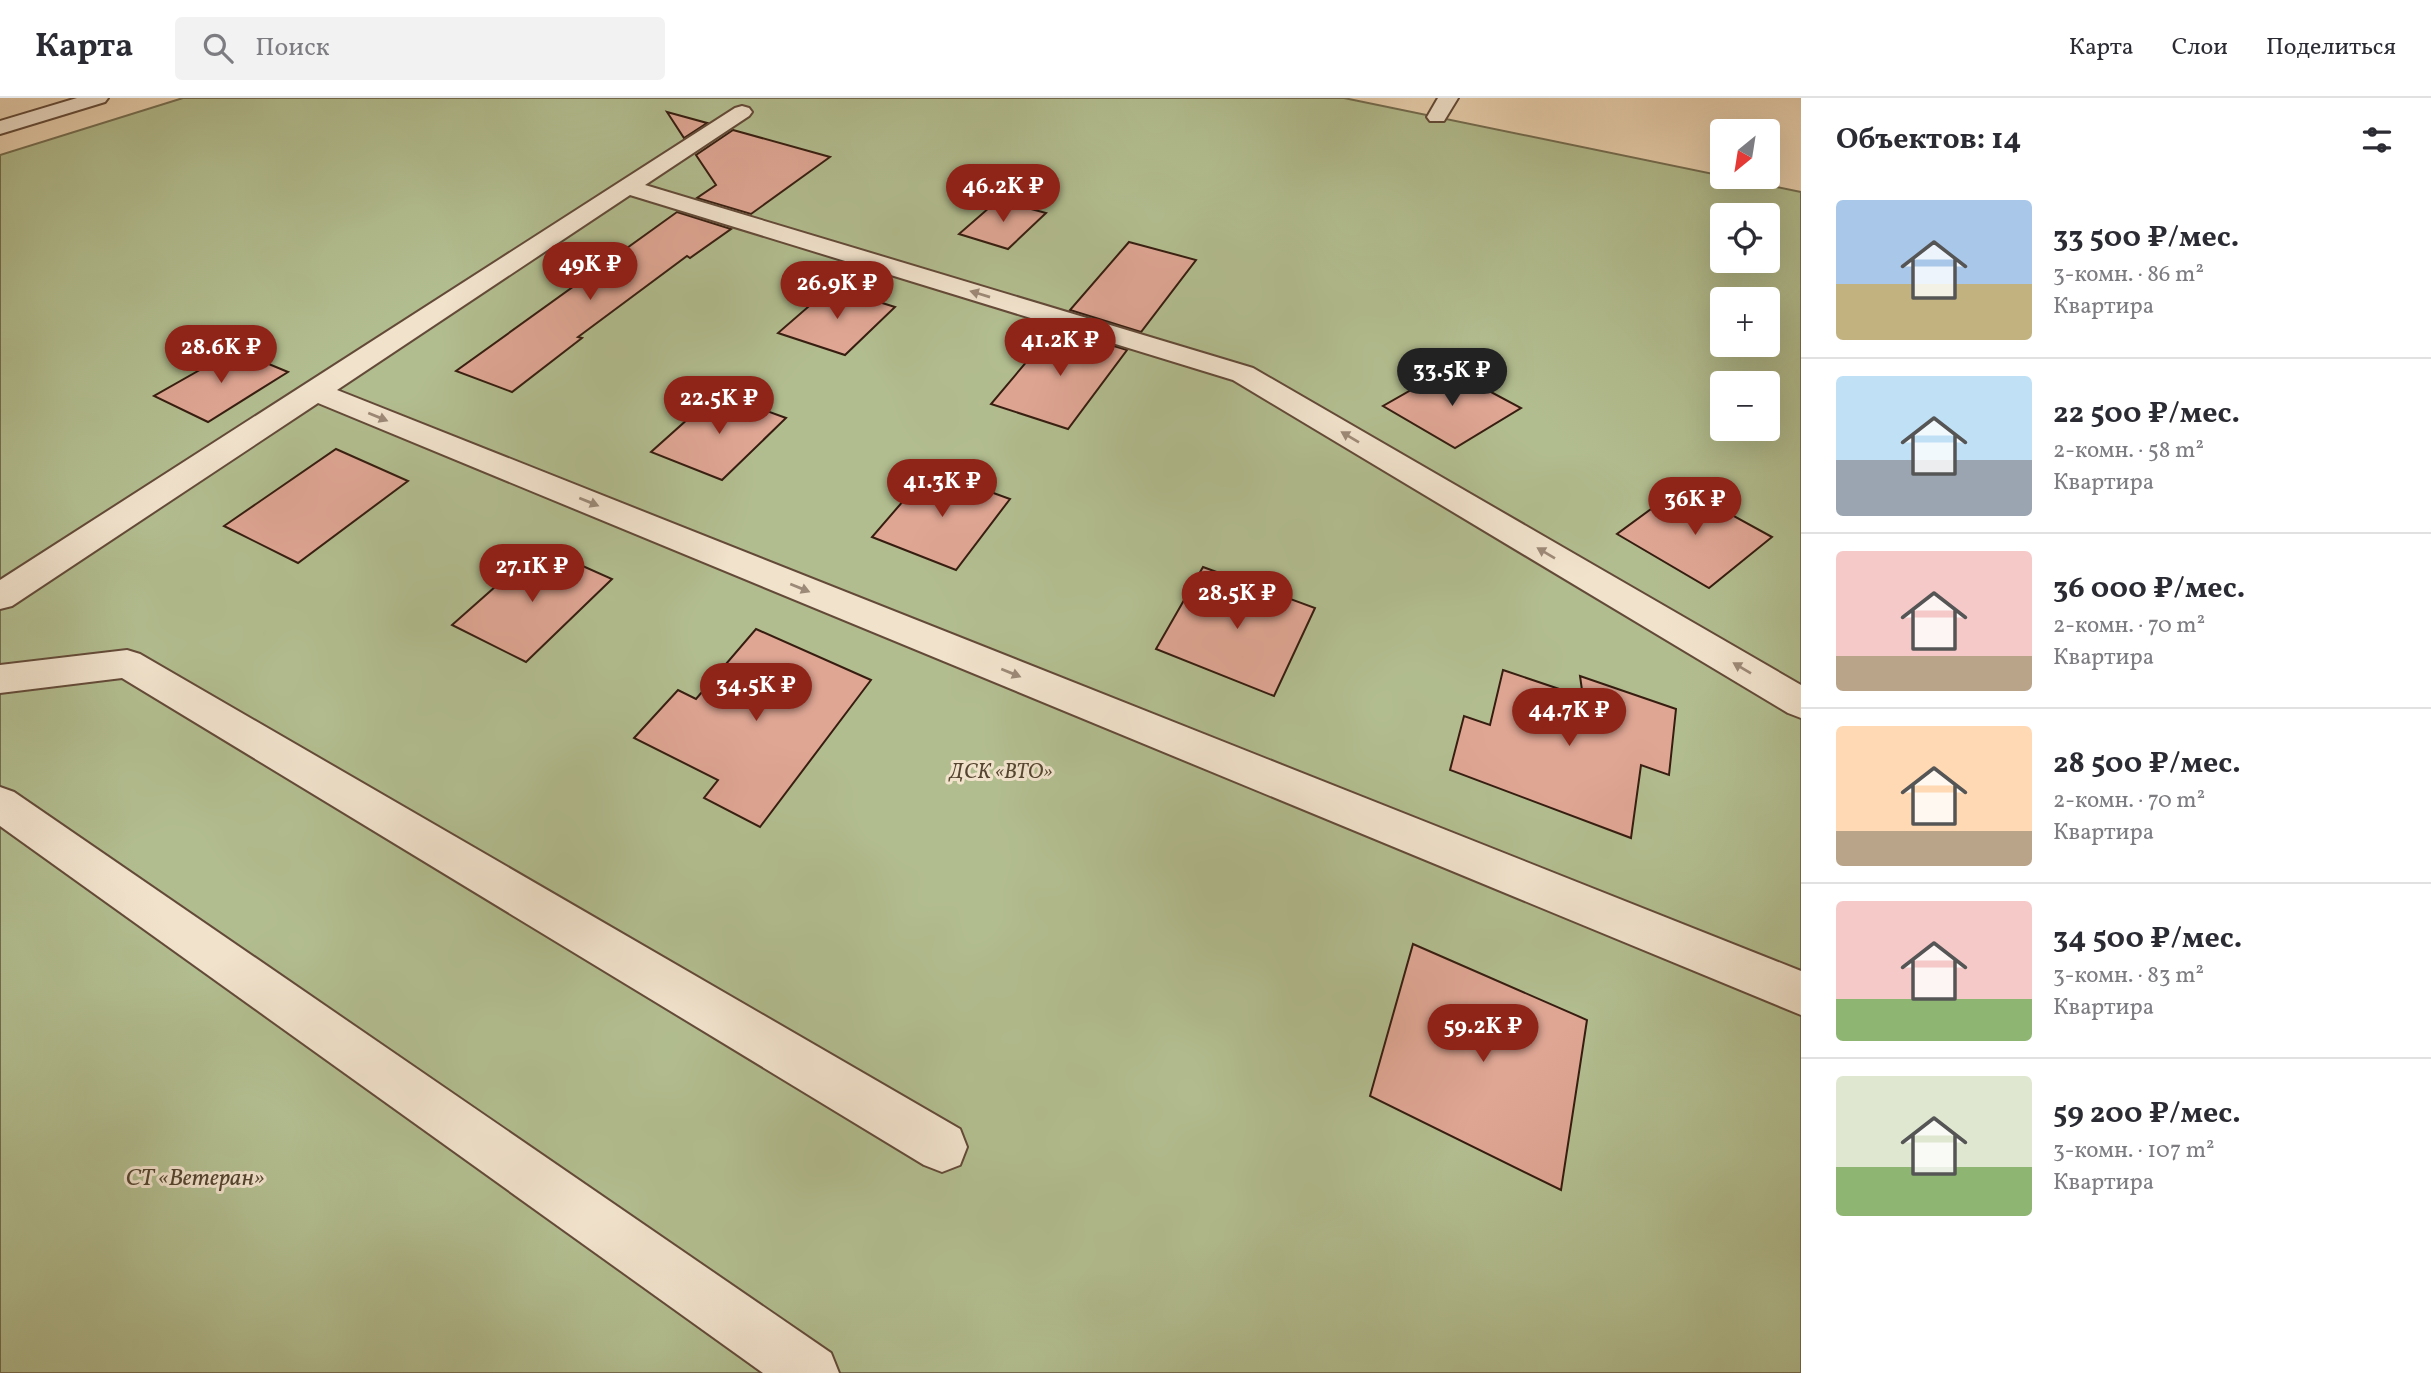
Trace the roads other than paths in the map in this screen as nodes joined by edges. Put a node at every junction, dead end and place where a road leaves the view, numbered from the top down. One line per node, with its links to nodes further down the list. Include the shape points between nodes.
1 (98, 98): 5 (street)
2 (1448, 98): 4 (street)
3 (742, 112): 6 (street)
4 (1437, 117)
5 (0, 128)
6 (627, 187): 7 (street); 10 (street, one-way to 6, via 1243,374)
7 (315, 391): 8 (street); 12 (street, one-way to 12)
8 (0, 597)
9 (0, 678): 13 (street, via 127,664)
10 (1801, 703)
11 (0, 804): 14 (street)
12 (1801, 993)
13 (942, 1147)
14 (811, 1373)

